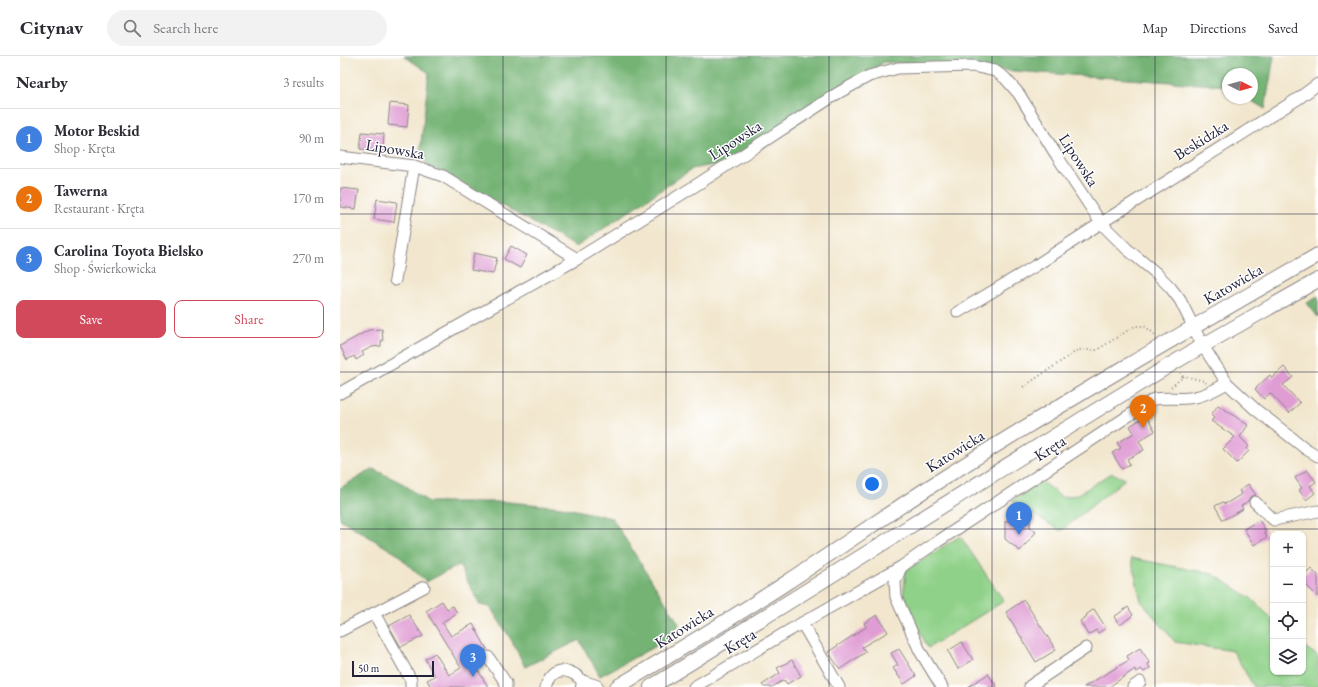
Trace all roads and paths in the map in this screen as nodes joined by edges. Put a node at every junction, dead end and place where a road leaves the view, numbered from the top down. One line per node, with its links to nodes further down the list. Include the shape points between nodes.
1 (1318, 84): 4 (street, Beskidzka)
2 (340, 157): 3 (street, Lipowska)
3 (414, 166): 6 (street, Lipowska, via 443,176); 7 (street)
4 (1100, 223): 6 (street, Lipowska, via 1019,94 1006,78 995,71 973,66 898,68 869,76 838,93); 9 (street); 10 (street, Lipowska, via 1170,287 1180,300)
5 (1318, 255): 10 (main road, Katowicka)
6 (577, 259): 16 (street)
7 (395, 280)
8 (1318, 280): 12 (main road)
9 (958, 312)
10 (1192, 327): 11 (main road, Katowicka); 12 (street, Lipowska)
11 (1162, 345): 15 (path, via 1144,326 1135,326 1097,350 1078,350); 32 (main road, Katowicka, via 930,487 786,583)
12 (1203, 346): 13 (main road); 14 (street, Lipowska)
13 (1174, 363): 17 (path, via 1183,377 1166,391); 33 (main road)
14 (1227, 383): 17 (street, Kręta, via 1195,397); 18 (street, Lipowska, via 1261,414)
15 (1023, 387)
16 (340, 393)
17 (1166, 397): 21 (street, Kręta, via 1154,399)
18 (1318, 456)
19 (1256, 502): 20 (street, via 1274,520)
20 (1318, 511)
21 (901, 567): 24 (street, Kręta); 36 (street, via 895,582 896,597 920,651)
22 (424, 587): 23 (street)
23 (374, 613): 25 (street); 29 (street, via 412,680)
24 (802, 623): 34 (street, Kręta); 35 (street)
25 (340, 631)
26 (1086, 648): 37 (street)
27 (488, 657): 30 (street, via 506,683)
28 (588, 686): 31 (street, via 578,676 565,671 552,676)
29 (411, 687)
30 (506, 687)
31 (546, 687)
32 (617, 687)
33 (651, 687)
34 (694, 687)
35 (839, 687)
36 (942, 687)
37 (1030, 687)

